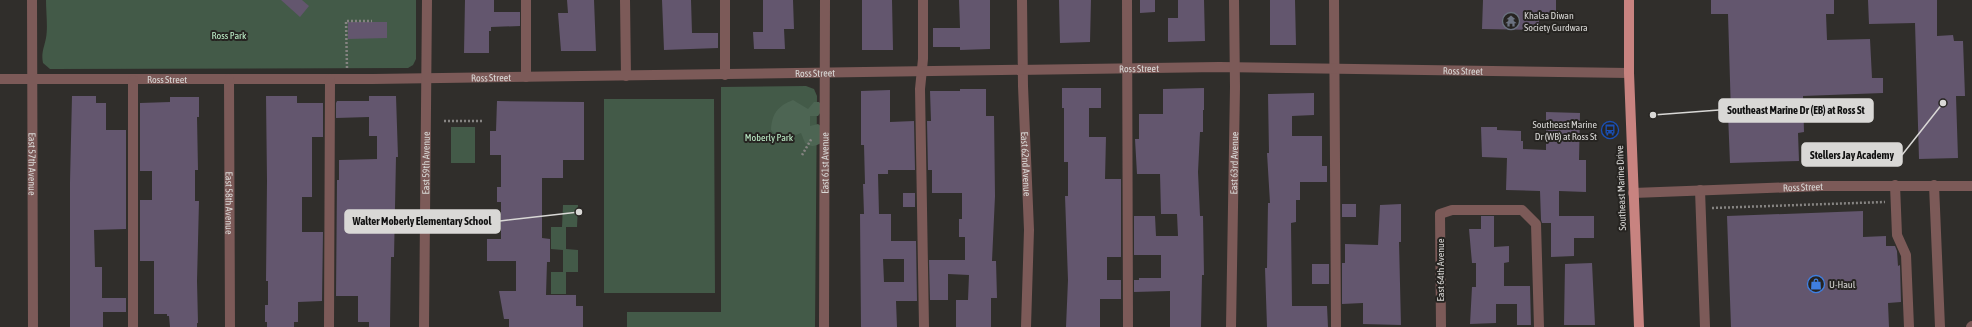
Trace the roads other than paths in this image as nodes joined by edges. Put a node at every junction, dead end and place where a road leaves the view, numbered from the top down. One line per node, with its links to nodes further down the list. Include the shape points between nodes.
1 (32, 0): 23 (street, East 57th Avenue)
2 (427, 0): 24 (street, East 59th Avenue)
3 (526, 0): 22 (street)
4 (626, 0): 21 (street)
5 (724, 0): 20 (street)
6 (825, 0): 19 (street, East 61st Avenue)
7 (922, 0): 17 (street)
8 (1022, 0): 15 (street, East 62nd Avenue)
9 (1127, 0): 14 (street)
10 (1234, 0): 13 (street, East 63rd Avenue)
11 (1334, 0): 16 (street)
12 (1629, 0): 18 (main road, Southeast Marine Drive)
13 (1235, 67): 14 (street, Ross Street); 16 (street, Ross Street); 43 (street, East 63rd Avenue)
14 (1127, 68): 15 (street, Ross Street); 42 (street)
15 (1023, 69): 17 (street, Ross Street); 41 (street, East 62nd Avenue, via 1029,230)
16 (1335, 69): 18 (street, Ross Street); 44 (street)
17 (922, 72): 19 (street, Ross Street); 40 (street, via 920,89)
18 (1629, 73): 33 (main road, Southeast Marine Drive)
19 (825, 74): 20 (street, Ross Street); 39 (street, East 61st Avenue)
20 (725, 75): 21 (street, Ross Street)
21 (626, 76): 22 (street, Ross Street)
22 (526, 77): 24 (street, Ross Street)
23 (33, 78): 25 (street, Ross Street); 28 (street, Ross Street); 34 (street, East 57th Avenue)
24 (427, 78): 27 (street, Ross Street); 38 (street, East 59th Avenue)
25 (0, 79)
26 (229, 79): 27 (street, Ross Street); 28 (street, Ross Street); 36 (street, East 58th Avenue)
27 (330, 79): 37 (street)
28 (133, 80): 35 (street)
29 (1894, 185): 30 (street, Ross Street); 32 (street, Ross Street); 49 (street, via 1897,235 1906,255)
30 (1934, 186): 31 (street, Ross Street); 50 (street)
31 (1972, 186)
32 (1700, 190): 33 (street, Ross Street); 48 (street)
33 (1633, 193): 47 (main road, Southeast Marine Drive)
34 (33, 327)
35 (132, 327)
36 (230, 327)
37 (329, 327)
38 (424, 327)
39 (824, 327)
40 (924, 327)
41 (1026, 327)
42 (1128, 327)
43 (1232, 327)
44 (1336, 327)
45 (1441, 327): 46 (street, East 64th Avenue, via 1440,214 1452,210 1522,210 1536,224)
46 (1539, 327)
47 (1639, 327)
48 (1705, 327)
49 (1908, 327)
50 (1940, 327)

